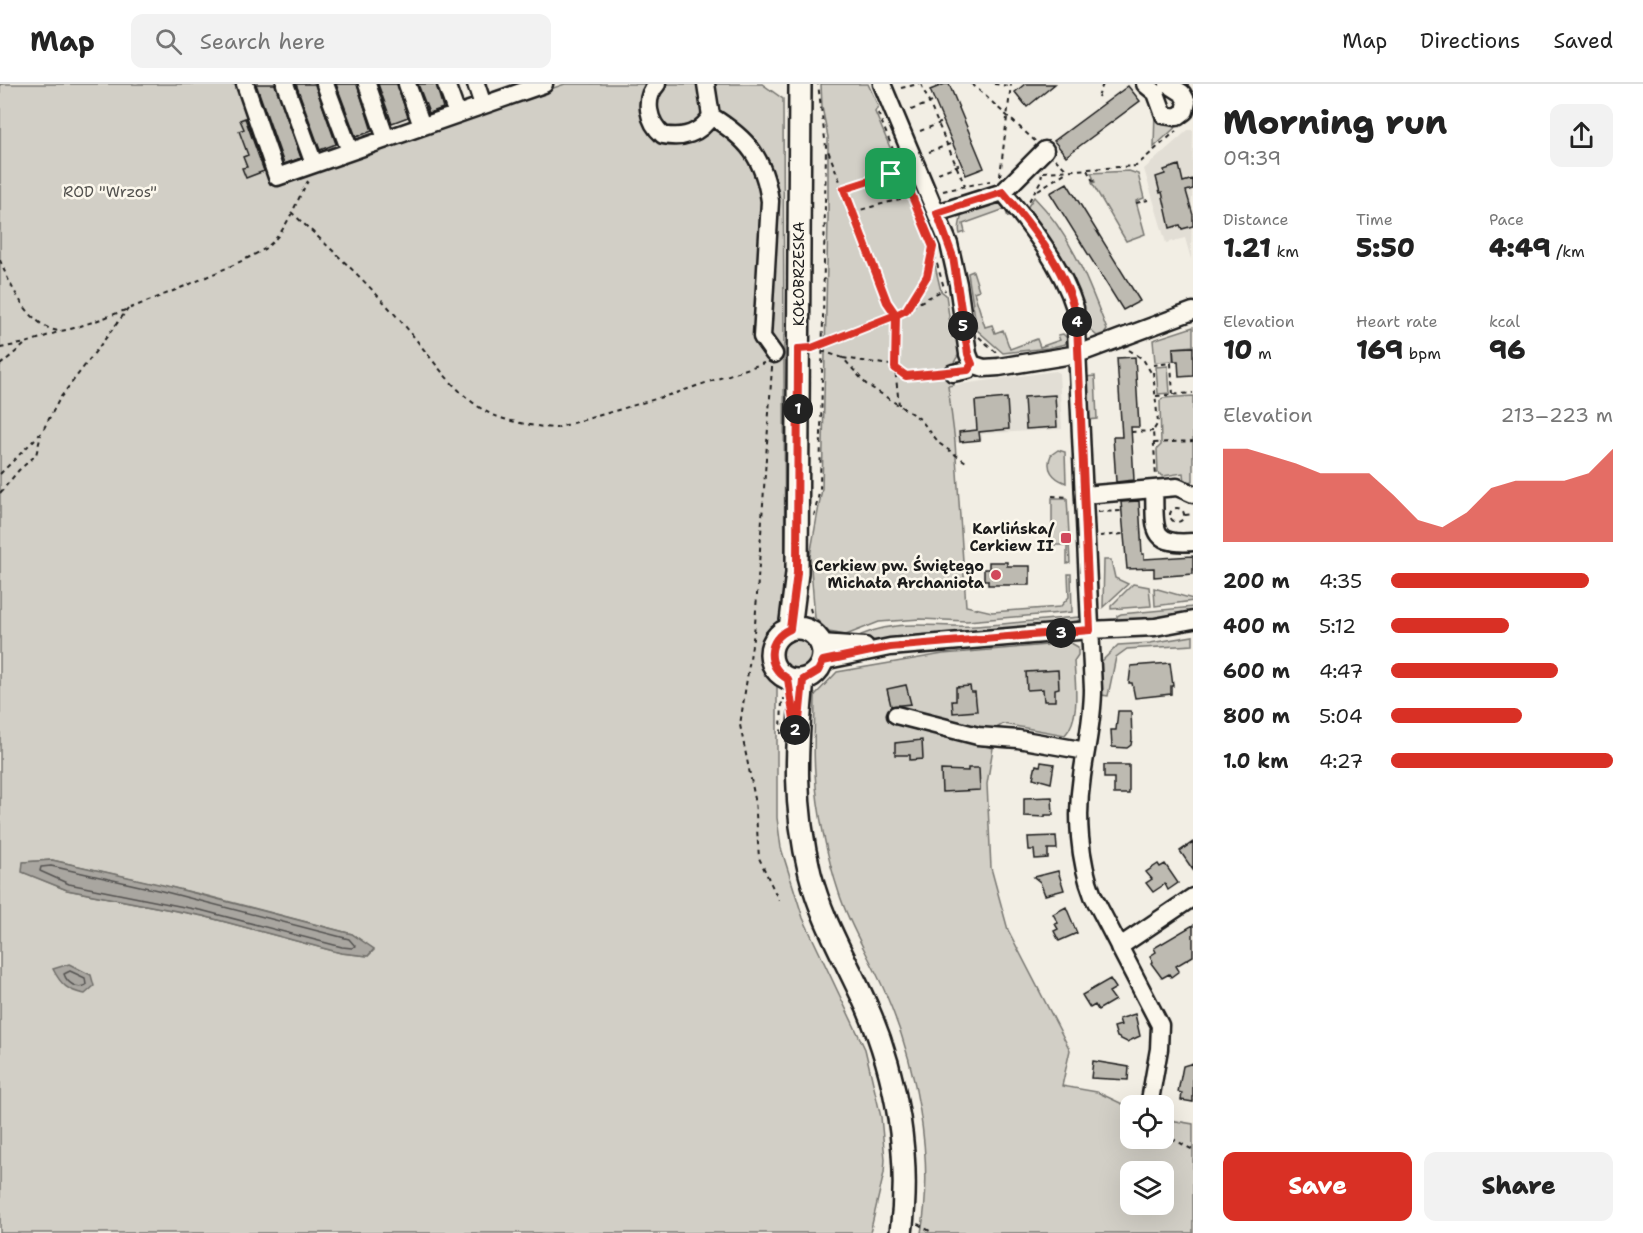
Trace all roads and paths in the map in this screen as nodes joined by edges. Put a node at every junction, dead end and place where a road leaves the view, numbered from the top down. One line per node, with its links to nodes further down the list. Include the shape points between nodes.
1 (245, 84): 44 (street, via 277,177)
2 (285, 84): 44 (street)
3 (325, 84): 42 (street)
4 (367, 84): 37 (street)
5 (406, 84): 34 (street)
6 (446, 84): 29 (street)
7 (476, 84): 26 (street)
8 (544, 84): 21 (street)
9 (657, 84): 31 (street, via 651,91 649,108 652,122 663,135 688,135)
10 (706, 84): 31 (street)
11 (818, 84): 20 (path)
12 (882, 84): 62 (street)
13 (920, 84): 22 (path); 25 (path)
14 (972, 84): 30 (path)
15 (994, 84): 19 (path)
16 (1103, 84): 23 (path)
17 (1145, 84): 18 (street, via 1156,93 1164,115 1177,117 1185,111 1187,102 1182,93)
18 (1168, 84)
19 (1010, 85): 30 (path)
20 (809, 87): 40 (path, via 819,107); 79 (main road, KOŁOBRZESKA)
21 (522, 88): 26 (street)
22 (901, 88)
23 (1098, 97)
24 (935, 101): 25 (path)
25 (929, 103): 28 (path); 33 (path)
26 (483, 105): 29 (street)
27 (880, 109): 49 (path, via 878,114)
28 (910, 110)
29 (457, 114): 34 (street)
30 (1006, 114): 41 (path); 51 (path)
31 (711, 117): 82 (street, via 743,138 755,153 767,183 770,201 762,337)
32 (943, 122): 33 (path)
33 (938, 124): 36 (path); 39 (path)
34 (422, 126): 37 (street)
35 (1181, 127): 47 (path, via 1136,166)
36 (920, 131)
37 (386, 139): 42 (street)
38 (953, 143): 39 (path)
39 (947, 145): 43 (path); 46 (path)
40 (826, 147): 54 (path); 77 (path)
41 (1045, 150): 48 (path); 51 (street); 56 (path)
42 (350, 151): 44 (street)
43 (929, 152)
44 (320, 162): 60 (path)
45 (961, 164): 46 (path)
46 (956, 166): 50 (path); 53 (path)
47 (1087, 170): 48 (path); 52 (path)
48 (1068, 171): 56 (path)
49 (902, 172): 54 (path); 57 (path)
50 (938, 172)
51 (1006, 183): 53 (path); 62 (street); 63 (street)
52 (1094, 183)
53 (965, 186): 55 (path)
54 (844, 189): 61 (path)
55 (945, 190)
56 (1036, 191): 63 (path)
57 (912, 196): 61 (path); 64 (path)
58 (1148, 200): 59 (path)
59 (1137, 203)
60 (291, 212): 70 (path, via 284,228 267,248); 82 (path, via 375,291 455,387 486,412 538,427 556,428 665,397 769,361)
61 (853, 212): 73 (path, via 887,302)
62 (937, 213): 86 (street, via 953,257)
63 (1022, 215): 83 (street, via 1070,293)
64 (933, 247): 68 (path); 71 (path, via 927,276)
65 (0, 260): 67 (path)
66 (0, 276): 67 (path)
67 (6, 276): 74 (path, via 27,310 46,327)
68 (943, 290): 69 (path); 71 (path)
69 (948, 293)
70 (128, 309): 74 (path); 98 (path, via 60,398)
71 (906, 310): 73 (path)
72 (1193, 311): 83 (street)
73 (896, 315): 77 (path); 89 (path)
74 (61, 331): 76 (path)
75 (973, 332): 85 (path)
76 (26, 343): 78 (path); 87 (path)
77 (823, 343): 79 (path); 81 (path)
78 (0, 348)
79 (805, 348): 81 (path); 120 (main road, KOŁOBRZESKA, via 797,573)
80 (1126, 349): 92 (path, via 1143,360)
81 (823, 350): 84 (path); 113 (path, via 820,489)
82 (774, 354): 125 (path, via 756,616 740,725 755,799 759,858)
83 (1078, 354): 86 (street, via 991,368); 108 (street)
84 (843, 357): 89 (path); 96 (path, via 866,384)
85 (1001, 357)
86 (972, 364): 91 (street, via 968,370)
87 (0, 365)
88 (1153, 365): 94 (path, via 1171,363)
89 (895, 368): 91 (path, via 906,376); 96 (path)
90 (1153, 372): 92 (path)
91 (953, 373)
92 (1154, 378): 95 (path)
93 (1193, 393): 94 (path)
94 (1173, 395): 95 (path)
95 (1156, 396): 97 (path, via 1158,423)
96 (899, 405): 102 (path, via 920,419 940,444)
97 (1153, 431): 99 (path); 101 (path)
98 (42, 432): 103 (path); 105 (path, via 36,455)
99 (1131, 432)
100 (1193, 441): 101 (path)
101 (1154, 443): 104 (path)
102 (966, 462)
103 (0, 474)
104 (1155, 489): 106 (street, via 1181,487); 108 (street); 116 (street, via 1159,535 1168,543)
105 (0, 493)
106 (1193, 494)
107 (1052, 496): 108 (path)
108 (1076, 496): 119 (street)
109 (1122, 511): 110 (path)
110 (1098, 512)
111 (1185, 514): 111 (path, via 1176,508 1170,517 1179,523); 112 (path)
112 (1193, 514)
113 (813, 520)
114 (1123, 534): 115 (path)
115 (1100, 536)
116 (1193, 543)
117 (810, 606): 120 (path)
118 (1193, 620): 119 (street, via 1155,627)
119 (1090, 630): 120 (street, via 890,647); 123 (street, via 1094,703)
120 (813, 639): 121 (main road, via 818,671); 121 (main road, via 778,636 774,642 771,657 776,670)
121 (796, 679): 130 (main road, via 798,801 810,874 829,930 873,1021 893,1089 900,1127)
122 (896, 715): 123 (street, via 978,736)
123 (1086, 751): 126 (street, via 1080,793 1083,857 1091,891)
124 (1193, 897): 126 (street)
125 (779, 901)
126 (1119, 947): 127 (street, via 1160,1025)
127 (1151, 1095)
128 (1174, 1140): 129 (path)
129 (1193, 1150)
130 (907, 1227): 131 (path)
131 (933, 1233)

